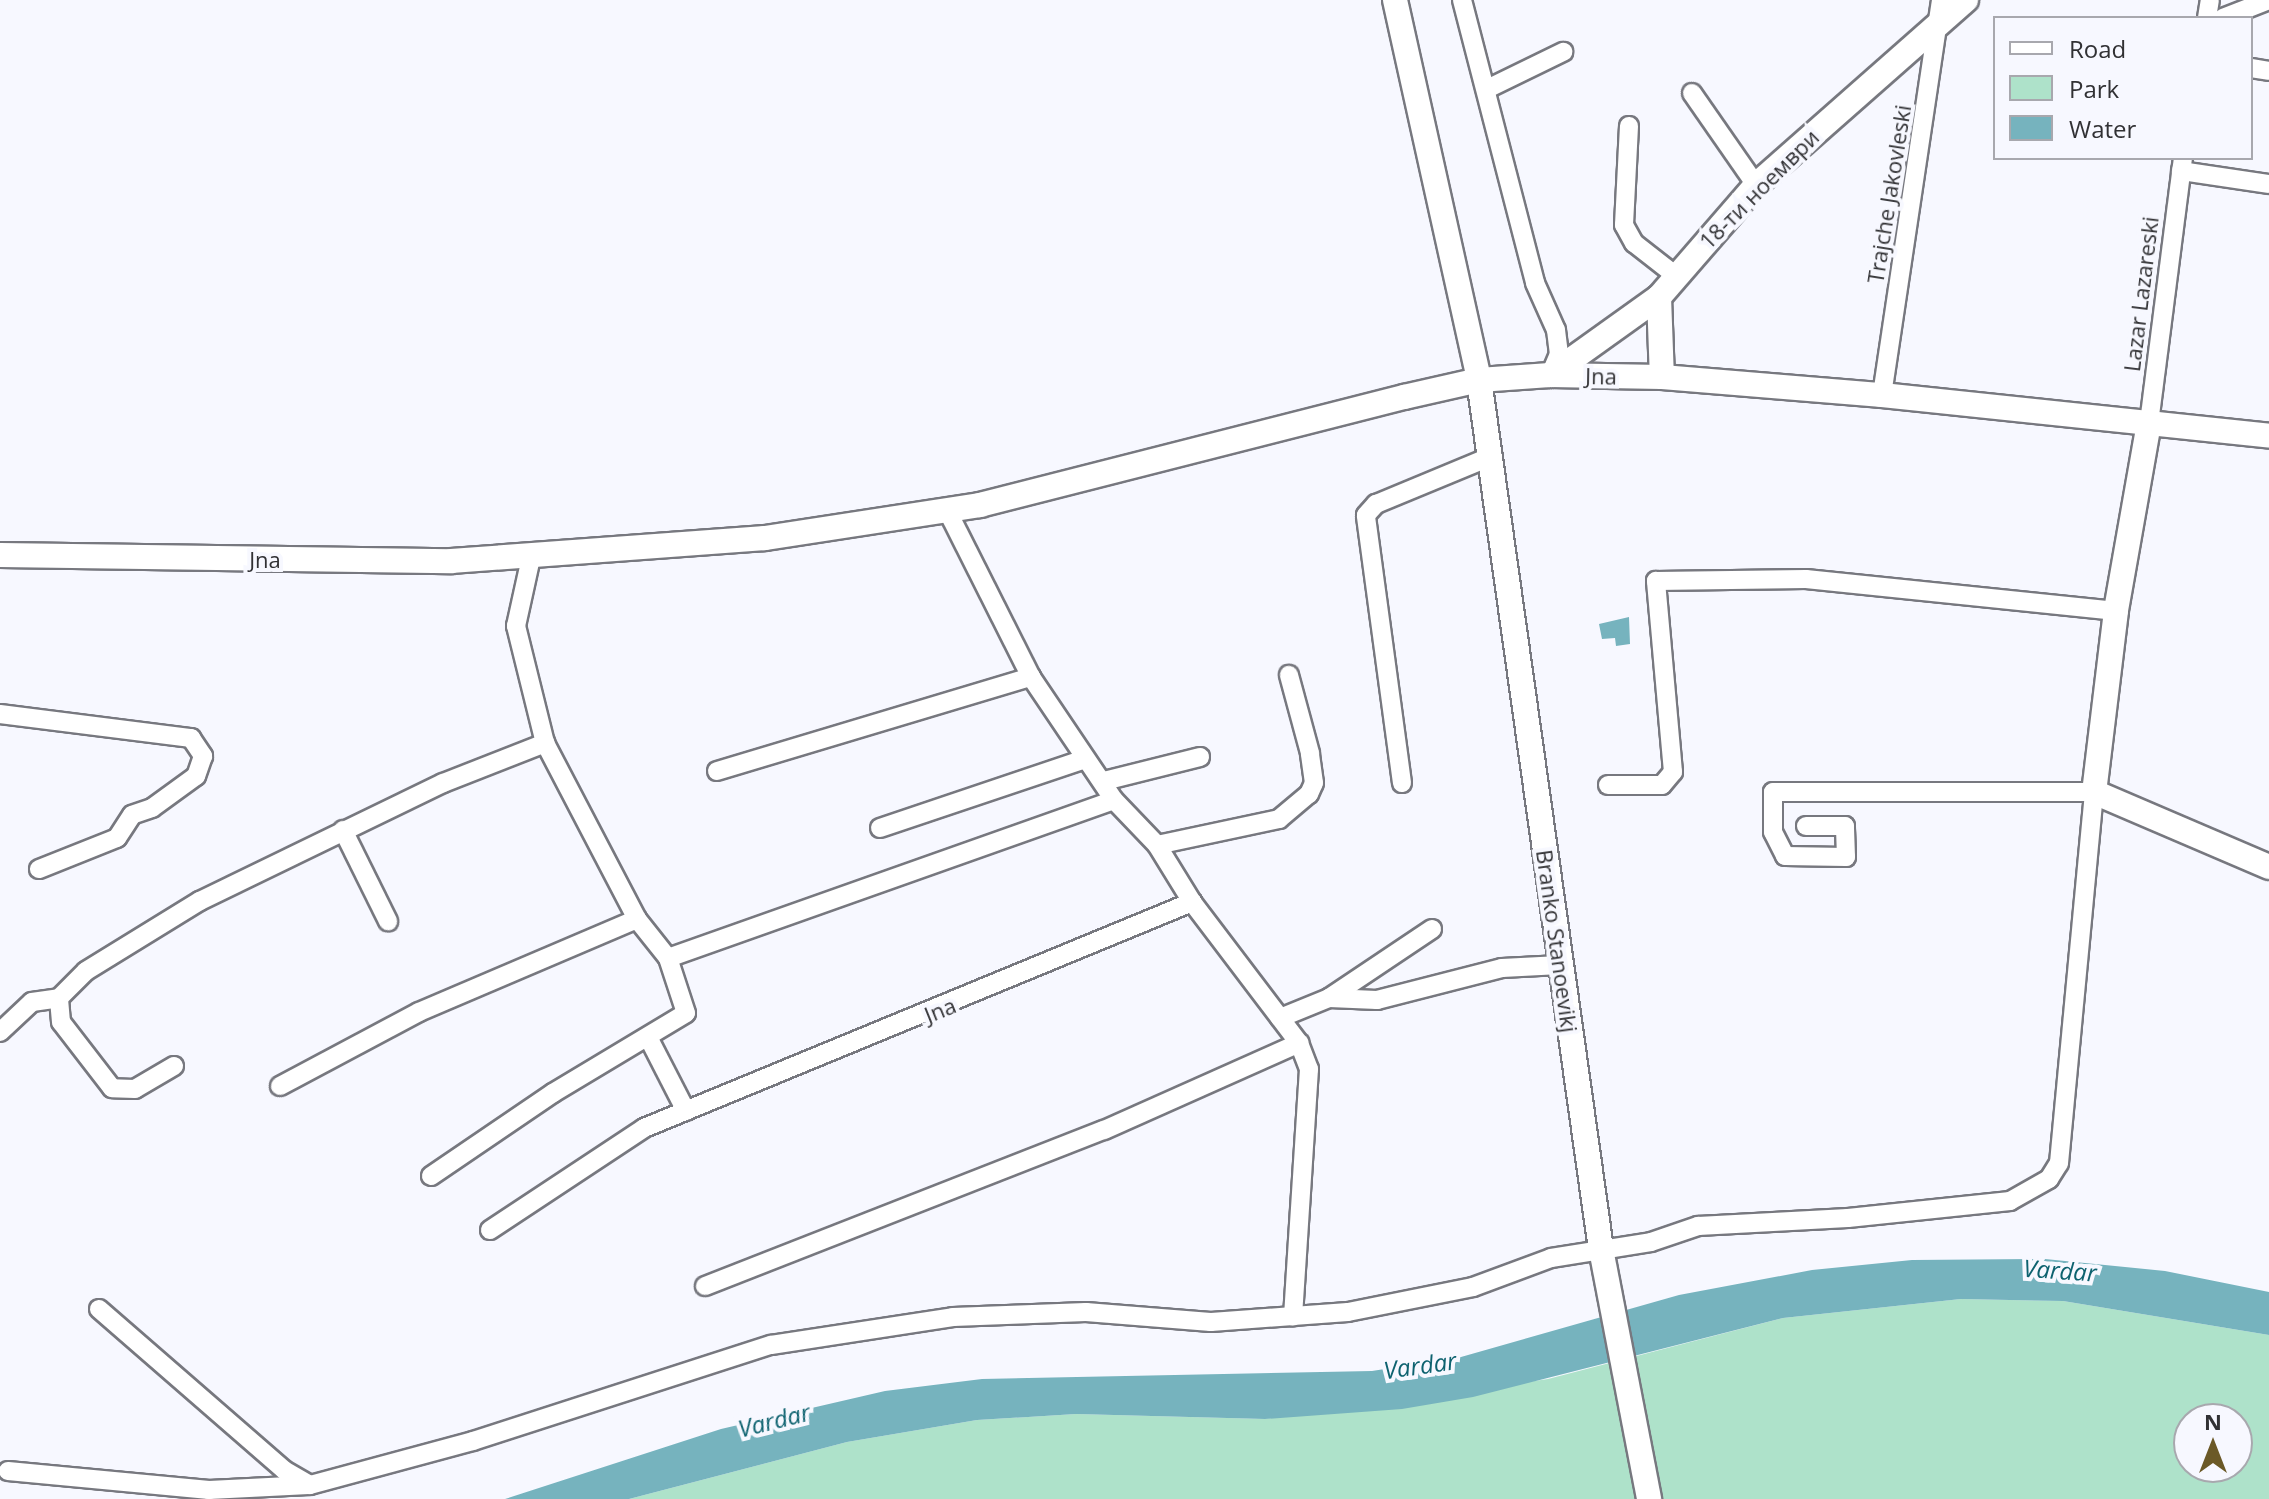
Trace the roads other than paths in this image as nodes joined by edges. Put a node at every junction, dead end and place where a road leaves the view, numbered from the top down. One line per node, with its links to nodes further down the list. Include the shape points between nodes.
1 (1395, 0): 18 (street, Branko Stanoevikj)
2 (1462, 0): 8 (street)
3 (1966, 0): 5 (street, 18-ти ноември)
4 (2269, 0): 6 (street)
5 (1940, 12): 13 (street, 18-ти ноември); 19 (street, Trajche Jakovleski)
6 (2228, 16)
7 (1563, 52): 8 (street)
8 (1487, 89): 16 (street, via 1535,283 1556,330 1559,354)
9 (1692, 93): 13 (street)
10 (1629, 126): 14 (street, via 1624,225 1634,243)
11 (2182, 164): 12 (street, Lazar Lazareski); 20 (street, Lazar Lazareski)
12 (2269, 184)
13 (1756, 185): 14 (street, 18-ти ноември)
14 (1675, 275): 15 (street, 18-ти ноември)
15 (1659, 297): 16 (street, 18-ти ноември); 17 (street)
16 (1550, 375): 17 (street, Jna); 18 (street, Jna)
17 (1662, 377): 19 (street, Jna)
18 (1479, 380): 22 (street, Branko Stanoevikj); 23 (street, Jna)
19 (1882, 395): 20 (street, Jna)
20 (2149, 423): 21 (street, Jna); 26 (street)
21 (2269, 436)
22 (1492, 456): 35 (street, via 1376,504 1366,515); 50 (street, Branko Stanoevikj)
23 (947, 510): 25 (street, Jna, via 765,538); 28 (street)
24 (0, 555): 25 (street, Jna)
25 (531, 558): 30 (street, via 516,626)
26 (2116, 611): 36 (street, via 1806,579 1656,581 1673,772 1662,785); 37 (street)
27 (1289, 675): 42 (street, via 1310,753 1314,783 1309,794 1279,819)
28 (1031, 677): 32 (street); 33 (street)
29 (0, 714): 44 (street, via 191,738 203,756 196,776 152,808 132,815 117,838)
30 (545, 743): 41 (street); 46 (street)
31 (1200, 757): 34 (street)
32 (1085, 759): 34 (street); 40 (street)
33 (717, 771)
34 (1104, 781): 38 (street)
35 (1402, 783)
36 (1608, 785)
37 (2094, 792): 39 (street, via 1773,792 1773,832 1785,856 1846,857 1845,826); 43 (street); 62 (street, via 2059,1163 2049,1179 2010,1201 1848,1218 1698,1226 1651,1242)
38 (1114, 800): 42 (street); 49 (street)
39 (1806, 826)
40 (880, 828)
41 (343, 830): 47 (street); 51 (street, via 200,901 86,971)
42 (1157, 845): 45 (street)
43 (2269, 867)
44 (39, 869)
45 (1192, 902): 53 (street); 59 (street, Jna)
46 (637, 919): 49 (street); 58 (street, via 419,1012)
47 (388, 921)
48 (1432, 929): 52 (street)
49 (668, 958): 55 (street, via 686,1013)
50 (1560, 965): 52 (street, via 1502,968 1377,1000); 62 (street, Branko Stanoevikj)
51 (59, 998): 54 (street, via 32,1002); 57 (street, via 61,1022 112,1088 135,1089)
52 (1329, 998): 53 (street)
53 (1280, 1018): 56 (street)
54 (0, 1032)
55 (648, 1037): 59 (street); 60 (street, via 553,1093)
56 (1299, 1043): 63 (street, via 1104,1130); 65 (street, via 1309,1069)
57 (174, 1066)
58 (280, 1086)
59 (686, 1111): 61 (street, Jna, via 644,1128)
60 (431, 1176)
61 (490, 1230)
62 (1601, 1249): 65 (street, via 1551,1258 1473,1287 1348,1312); 68 (street, Branko Stanoevikj)
63 (705, 1286)
64 (99, 1309): 67 (street, via 284,1470)
65 (1293, 1316): 67 (street, via 1211,1322 1086,1312 953,1317 771,1345 473,1441)
66 (8, 1471): 67 (street, via 209,1490)
67 (310, 1485)
68 (1649, 1499)

